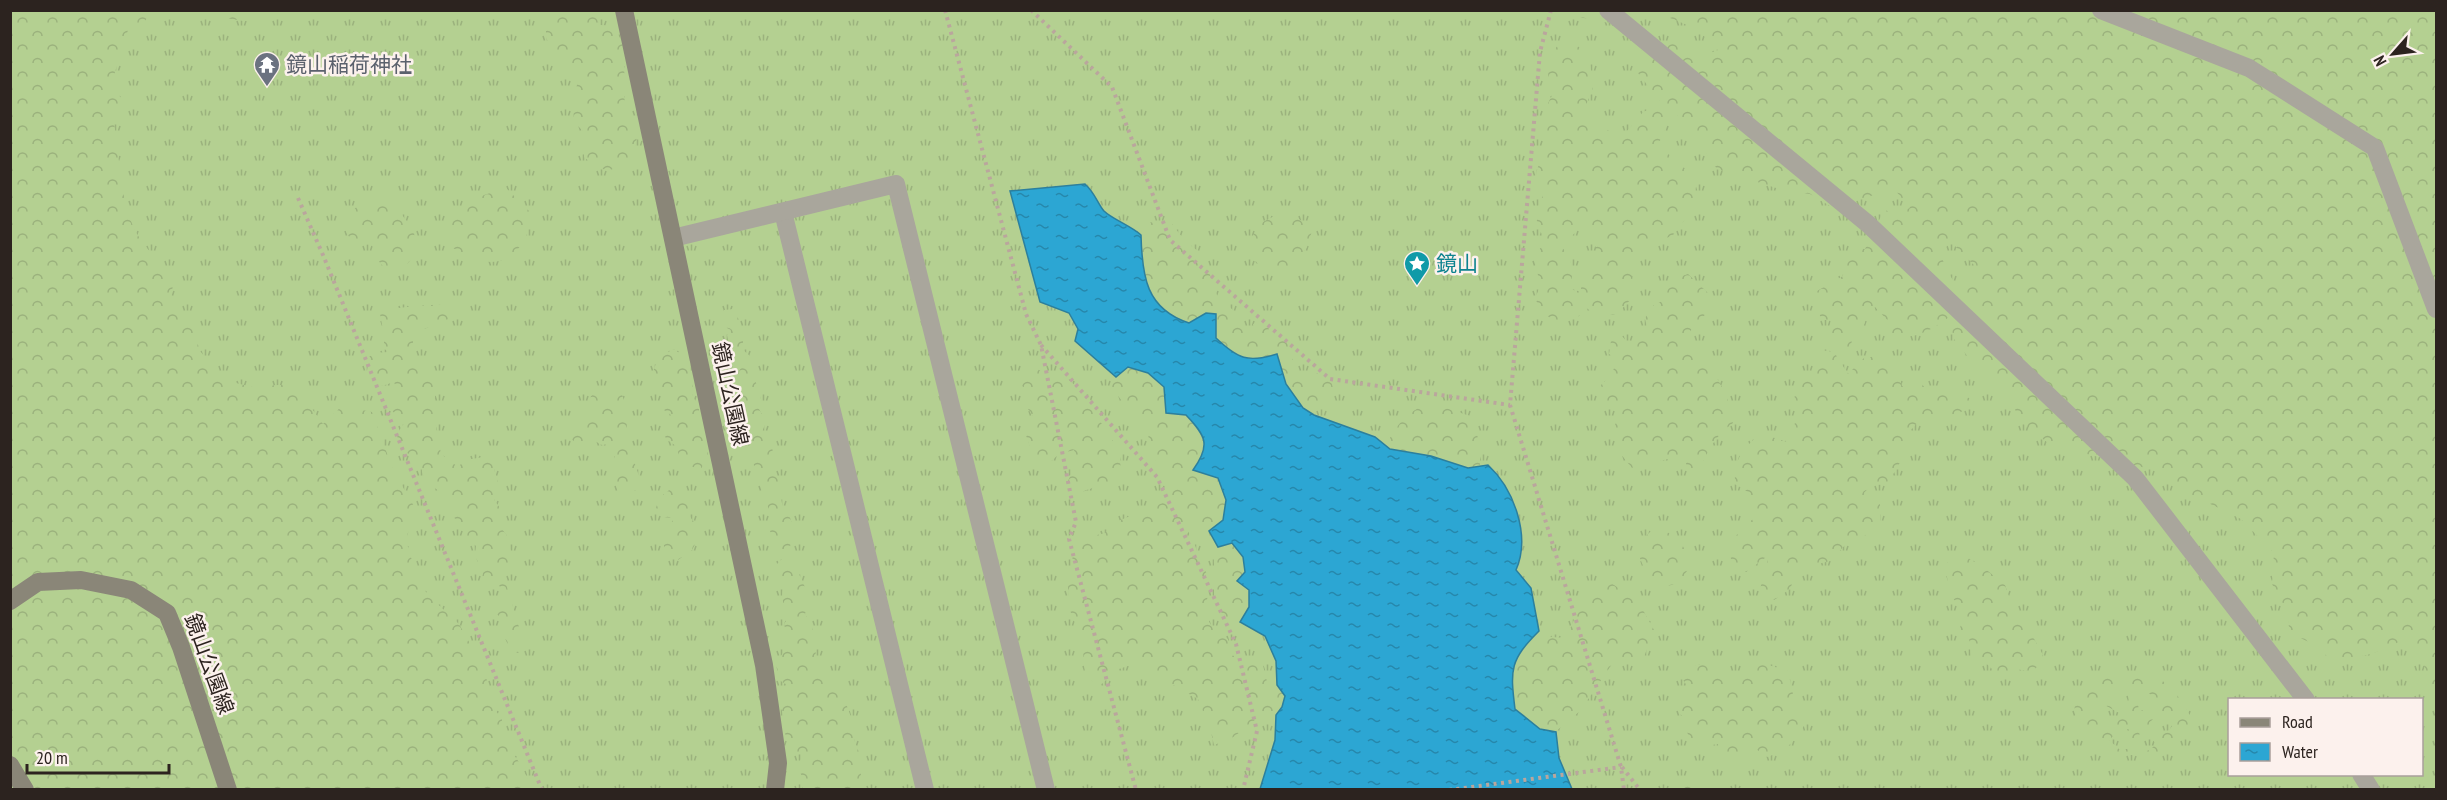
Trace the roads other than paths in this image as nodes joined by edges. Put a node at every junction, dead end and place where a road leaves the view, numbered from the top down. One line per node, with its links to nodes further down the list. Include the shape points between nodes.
1 (624, 10): 5 (main road, 鏡山公園線)
2 (1608, 10): 8 (street, via 1868,224 2135,478)
3 (2101, 10): 6 (street, via 2249,68 2375,148)
4 (783, 212): 5 (street); 14 (street); 15 (street, via 896,184)
5 (674, 238): 13 (main road, 鏡山公園線, via 764,665 778,763)
6 (2436, 309)
7 (10, 601): 12 (main road, 鏡山公園線, via 39,582 81,580 131,590 167,614)
8 (2305, 698)
9 (10, 765): 11 (main road)
10 (2362, 776): 16 (street)
11 (25, 789)
12 (228, 789)
13 (775, 789)
14 (926, 789)
15 (1046, 789)
16 (2371, 789)

